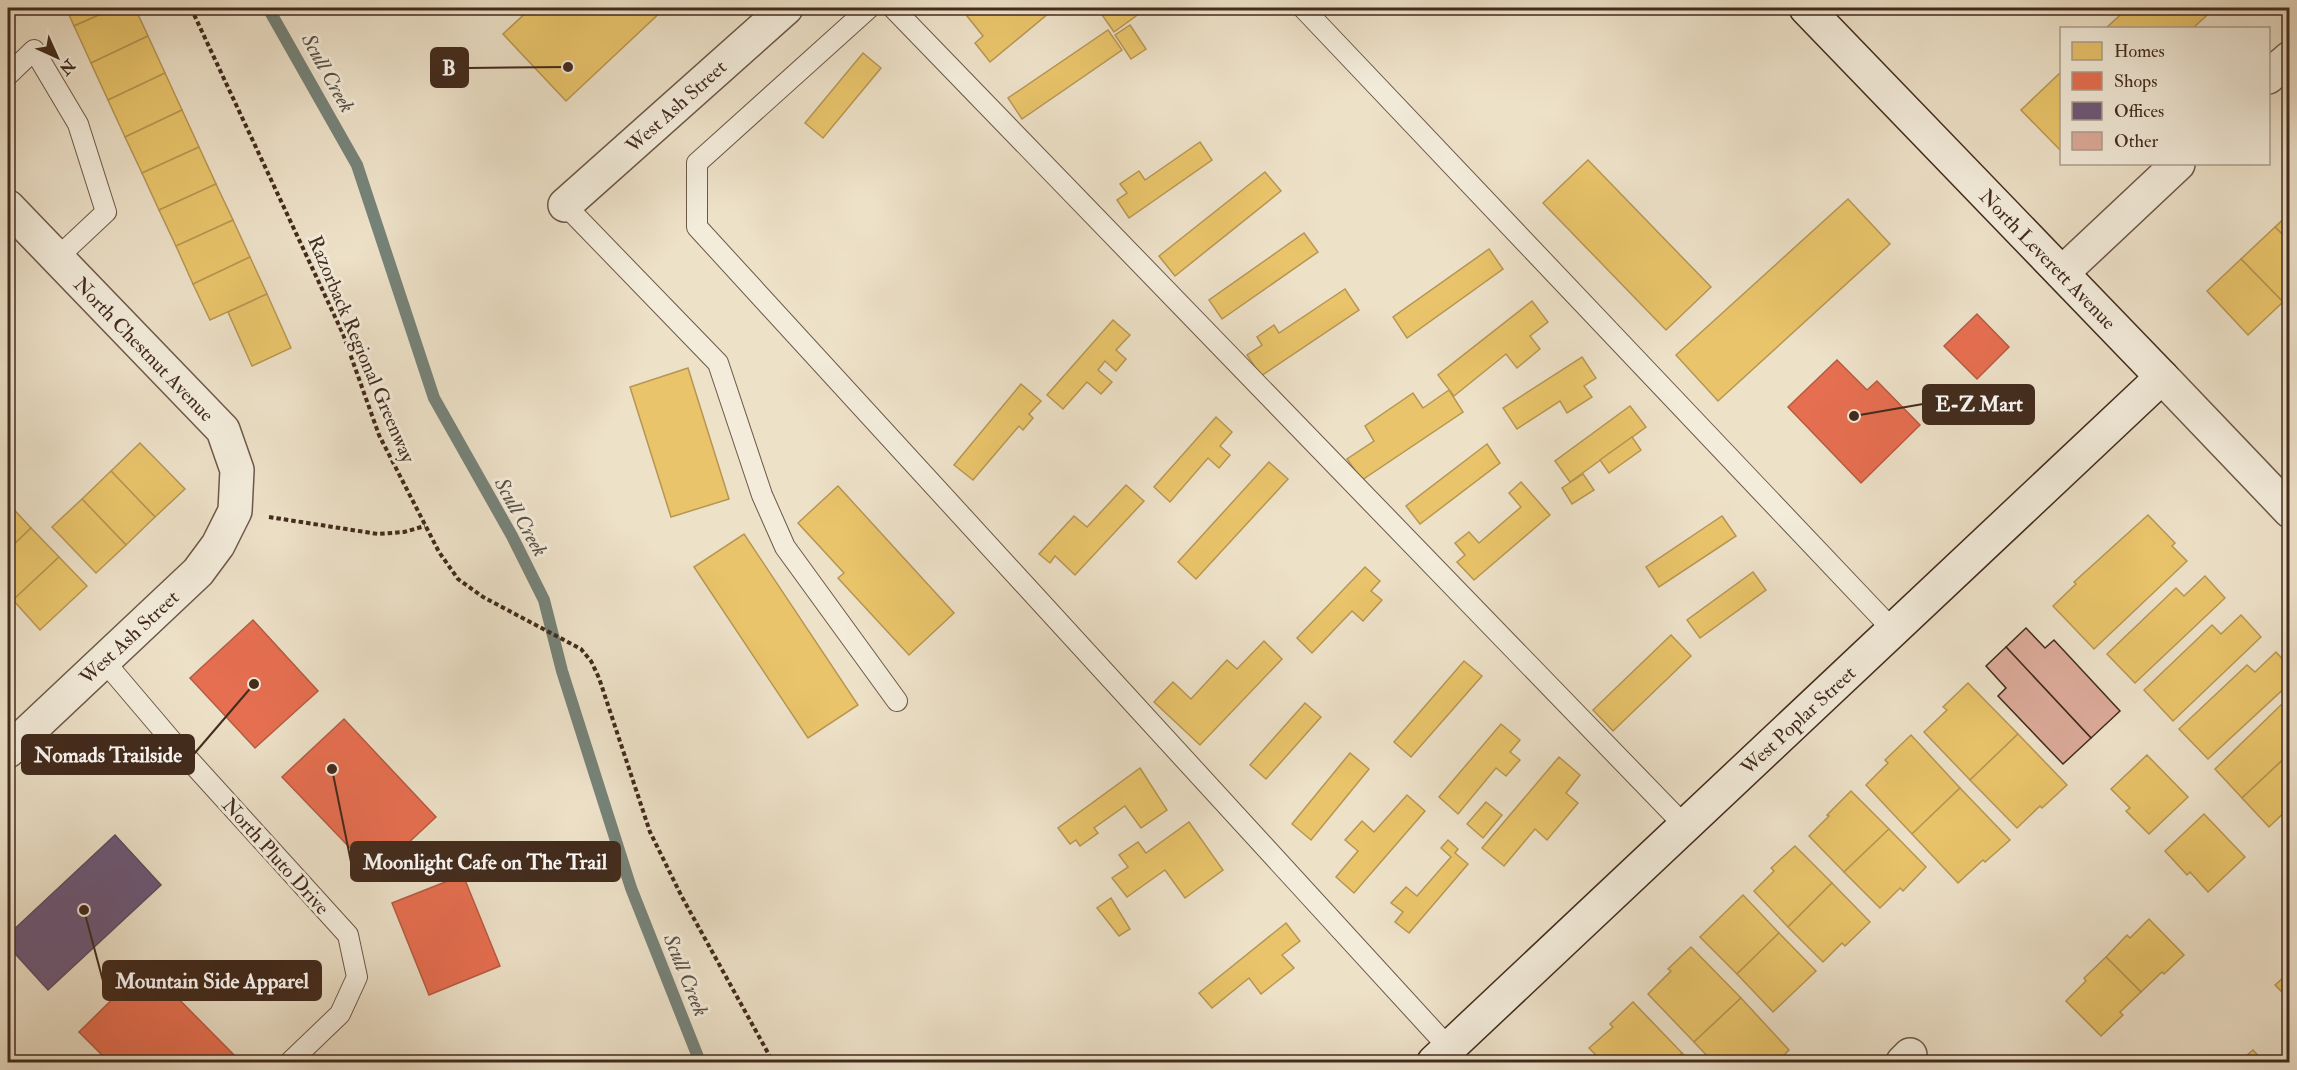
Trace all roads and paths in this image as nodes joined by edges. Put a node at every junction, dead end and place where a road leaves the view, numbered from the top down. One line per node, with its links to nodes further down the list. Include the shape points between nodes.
1 (191, 8): 18 (path, Razorback Regional Greenway, via 343,334 379,435)
2 (786, 8): 11 (street, West Ash Street)
3 (869, 8): 24 (lane, via 697,163 697,227)
4 (893, 8): 23 (lane)
5 (1303, 8): 19 (lane)
6 (1806, 8): 14 (street, North Leverett Avenue)
7 (2289, 58): 9 (street)
8 (8, 75): 13 (lane, via 34,50 78,124 106,212)
9 (2270, 75)
10 (2177, 165): 14 (street)
11 (565, 205): 21 (lane, via 718,363 762,495 785,547)
12 (8, 207): 13 (street, North Chestnut Avenue)
13 (57, 258): 16 (street, North Chestnut Avenue, via 224,430 237,470)
14 (2062, 273): 15 (street, North Leverett Avenue)
15 (2162, 377): 17 (street, North Leverett Avenue); 19 (street, West Poplar Street)
16 (235, 511): 18 (path, via 378,534); 20 (street, West Ash Street, via 218,545 198,572)
17 (2289, 511)
18 (425, 526): 26 (path, Razorback Regional Greenway, via 458,579 483,597 581,649 591,662 650,832 681,897)
19 (1893, 630): 23 (street, West Poplar Street)
20 (104, 661): 22 (street, West Ash Street); 25 (lane, North Pluto Drive, via 348,935 357,977 340,1014)
21 (897, 701)
22 (8, 751)
23 (1685, 825): 24 (street, West Poplar Street)
24 (1442, 1055)
25 (290, 1062)
26 (773, 1062)

